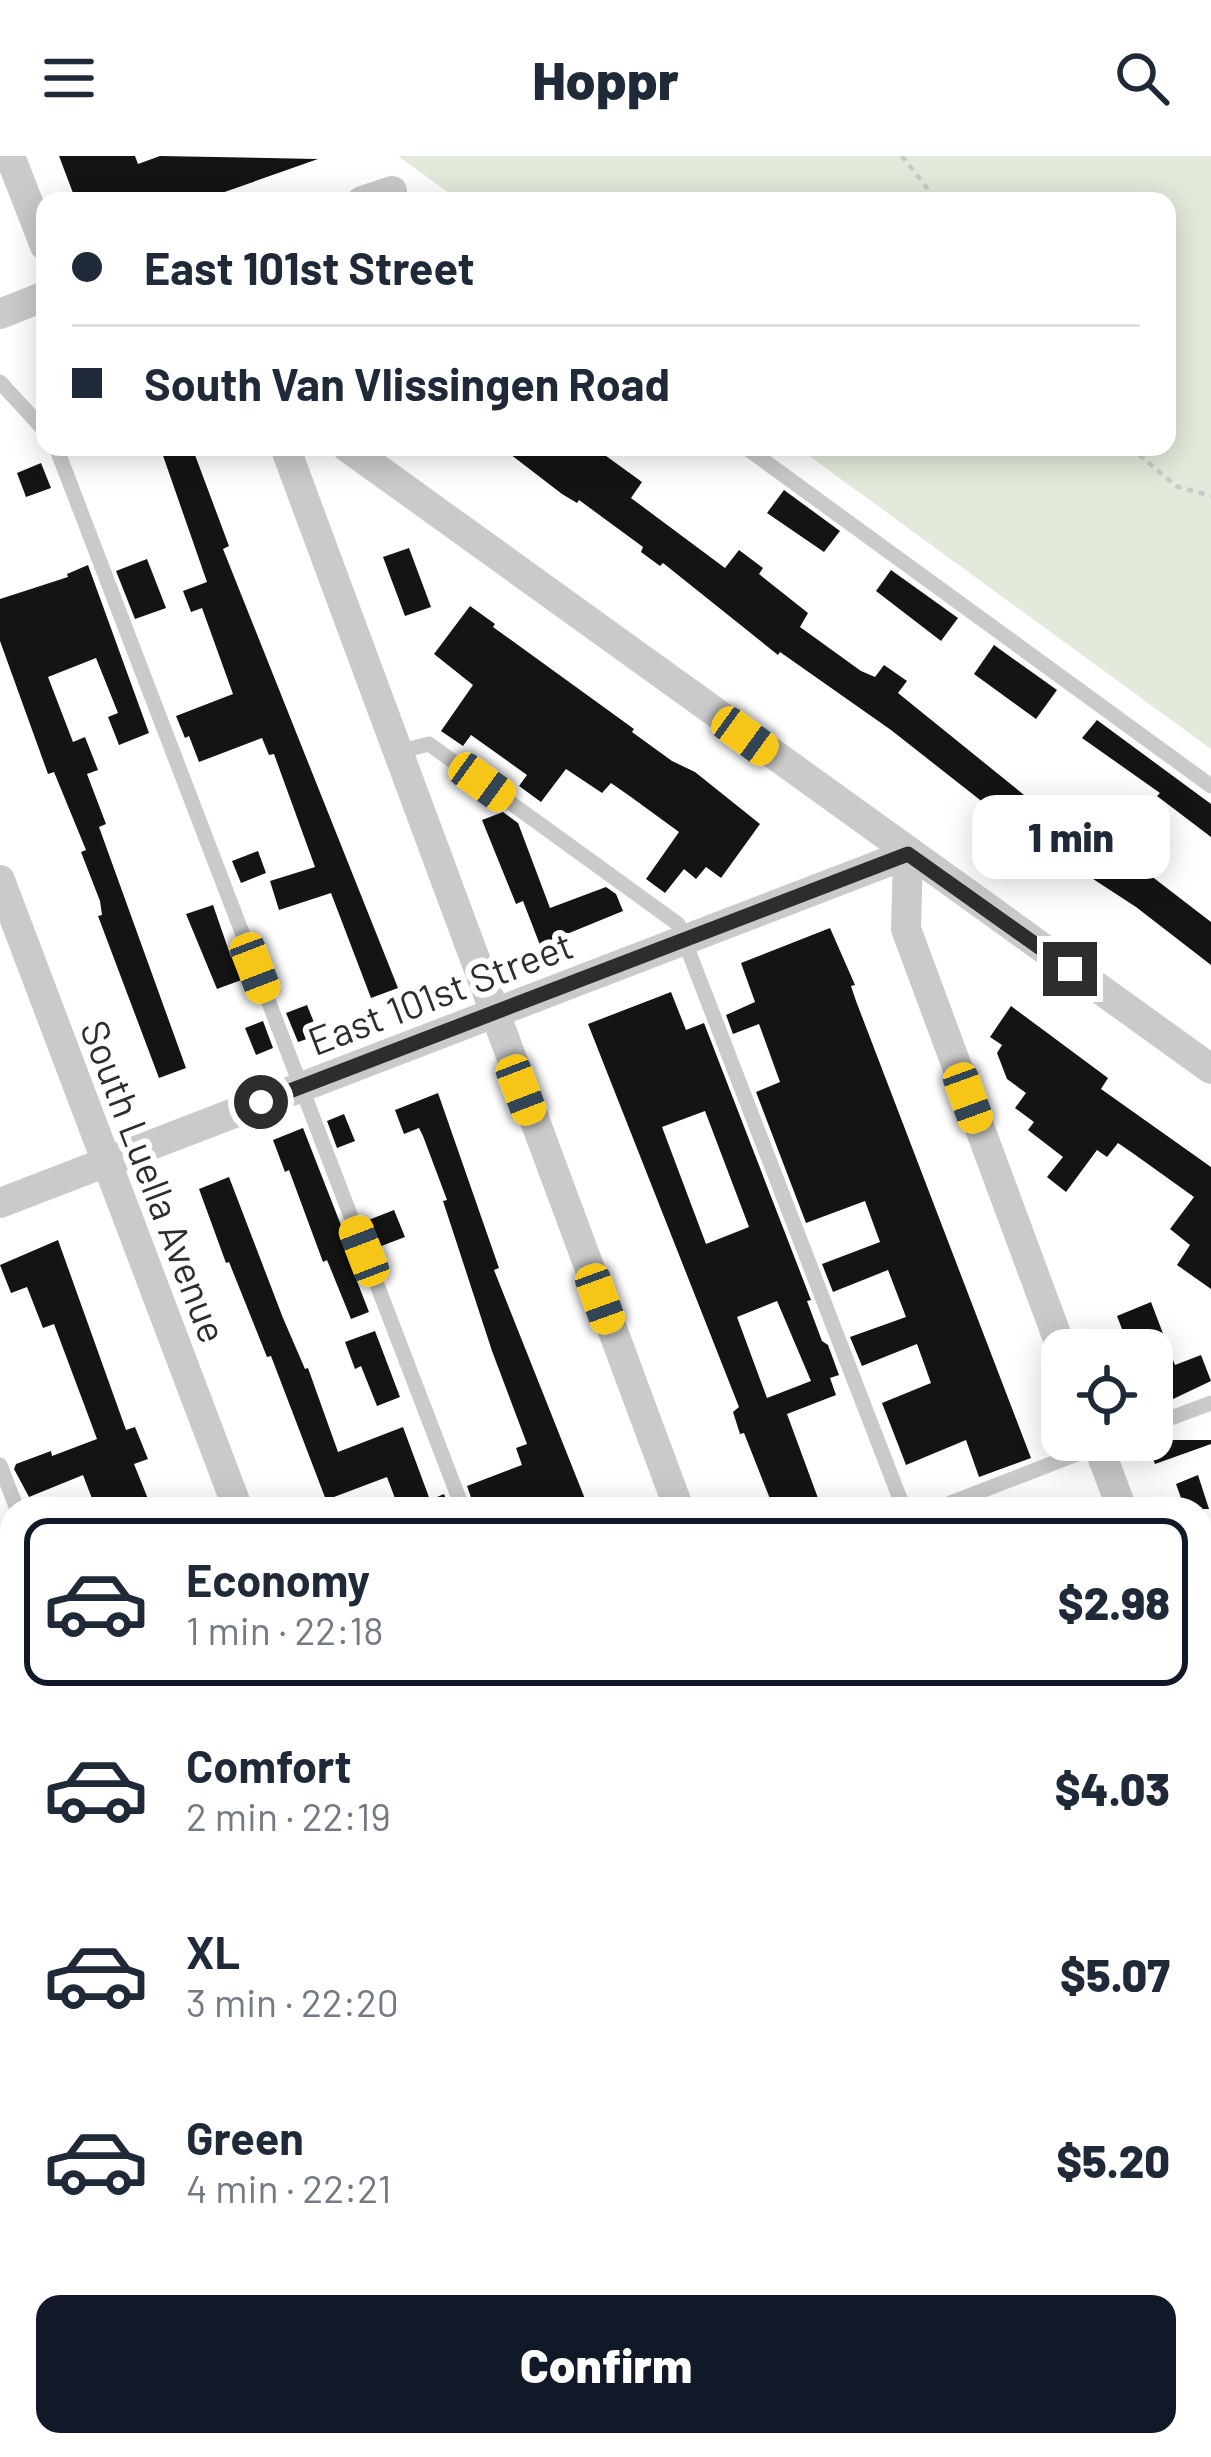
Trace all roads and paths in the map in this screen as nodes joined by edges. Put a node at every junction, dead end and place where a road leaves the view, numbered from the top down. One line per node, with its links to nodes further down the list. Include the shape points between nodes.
1 (10, 156): 4 (street)
2 (902, 156): 3 (path)
3 (931, 192)
4 (36, 223)
5 (36, 300): 6 (street)
6 (0, 314)
7 (0, 382): 8 (lane)
8 (36, 421)
9 (59, 456): 22 (lane)
10 (288, 456): 15 (street)
11 (359, 456): 17 (street)
12 (757, 456): 16 (lane)
13 (1141, 456): 14 (path, via 1176,486)
14 (1211, 496)
15 (397, 752): 19 (lane, via 429,743 678,923); 20 (street)
16 (1211, 786)
17 (908, 854): 19 (street, East 101st Street); 21 (street); 25 (street, via 906,929)
18 (0, 880): 23 (street, South Luella Avenue)
19 (684, 940): 20 (street, East 101st Street); 35 (lane)
20 (493, 1013): 22 (street, East 101st Street); 34 (street)
21 (1211, 1070)
22 (301, 1087): 23 (street, East 101st Street); 33 (lane)
23 (106, 1162): 24 (street, East 101st Street); 32 (street, South Luella Avenue)
24 (0, 1203)
25 (1054, 1329)
26 (1211, 1402): 27 (lane)
27 (1173, 1417)
28 (1055, 1461): 36 (lane)
29 (1108, 1461): 37 (street)
30 (0, 1465): 31 (lane)
31 (12, 1497)
32 (233, 1497)
33 (458, 1497)
34 (674, 1497)
35 (899, 1497)
36 (965, 1497)
37 (1118, 1497)

